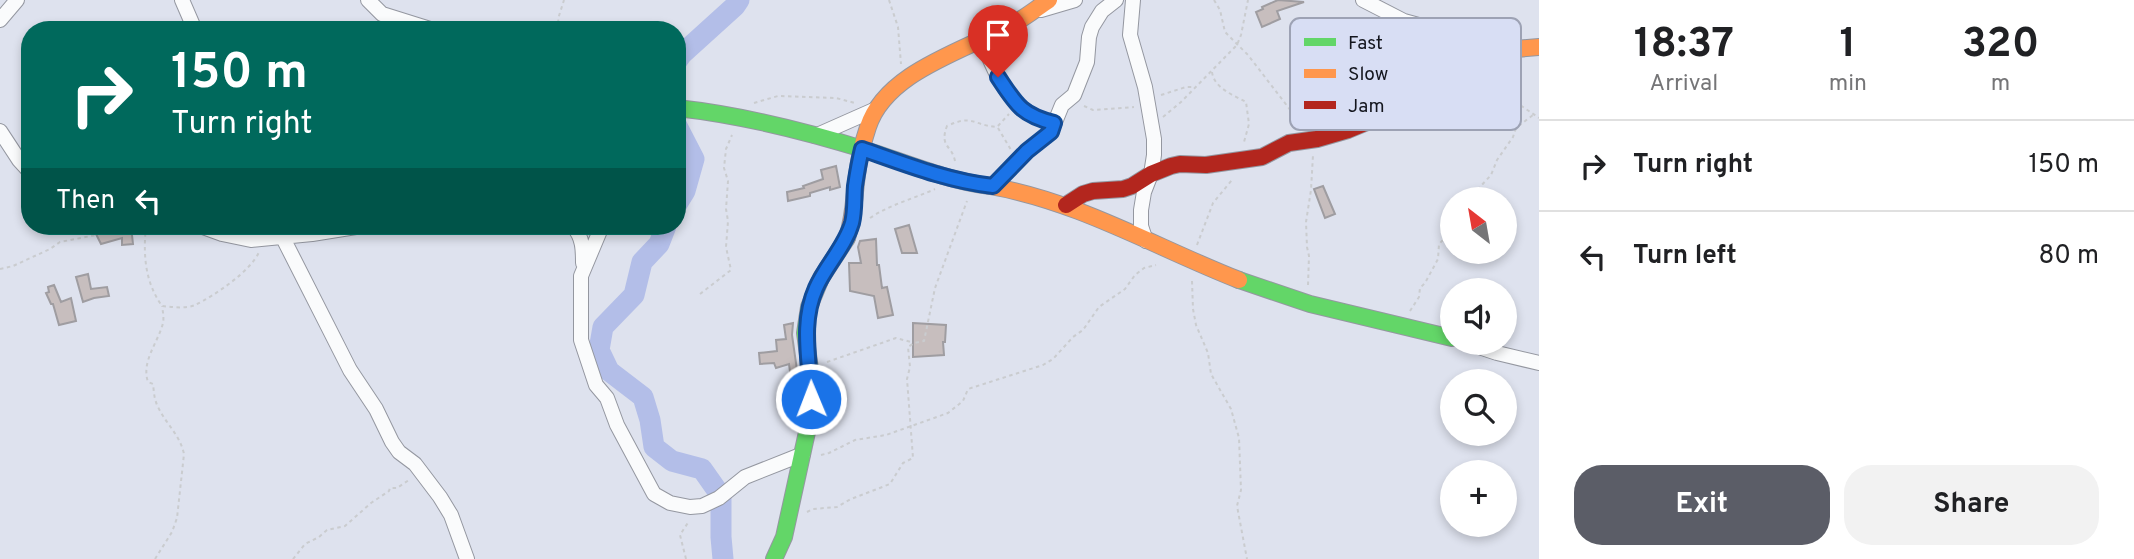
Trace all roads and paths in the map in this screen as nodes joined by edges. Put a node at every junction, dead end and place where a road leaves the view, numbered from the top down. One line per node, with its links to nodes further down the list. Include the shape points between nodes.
1 (16, 0): 15 (street)
2 (182, 0): 16 (street)
3 (369, 0): 17 (street, via 382,14)
4 (564, 0): 18 (path)
5 (889, 0): 24 (path, via 898,27)
6 (1049, 0): 13 (street)
7 (1075, 0): 13 (street)
8 (1116, 0): 26 (street, via 1092,27 1087,62)
9 (1132, 0): 27 (street, via 1130,35)
10 (1213, 0): 20 (path, via 1225,32)
11 (1248, 0): 20 (path)
12 (1363, 0): 14 (street)
13 (1027, 15): 19 (street)
14 (1398, 18)
15 (0, 20)
16 (191, 21)
17 (404, 21)
18 (558, 21)
19 (981, 39): 24 (street); 35 (street, via 1018,106 1035,119)
20 (1237, 45): 23 (path); 31 (path)
21 (1539, 47): 22 (street)
22 (1521, 49)
23 (1212, 72): 25 (path); 45 (path, via 1213,79 1232,96 1246,102 1249,124)
24 (901, 83): 28 (street)
25 (1195, 87): 27 (path, via 1167,92); 37 (path)
26 (1074, 95): 27 (path, via 1093,110); 35 (street, via 1062,105)
27 (1148, 103): 37 (street)
28 (879, 104): 33 (path, via 778,96 760,100); 42 (street); 44 (street)
29 (1521, 106): 32 (path)
30 (686, 109): 33 (street)
31 (1290, 109)
32 (1533, 115): 34 (path); 36 (path)
33 (732, 116): 42 (street); 67 (path, via 733,134 724,168 731,270)
34 (1539, 118)
35 (1054, 123): 47 (street, via 1051,132)
36 (1521, 125)
37 (1152, 126): 48 (street)
38 (997, 127): 47 (path, via 1011,151)
39 (1348, 130): 43 (street)
40 (1516, 130): 51 (path)
41 (0, 131): 46 (street)
42 (815, 136): 44 (street)
43 (1324, 138): 45 (street, via 1289,143 1262,157); 68 (path, via 1315,149 1306,222)
44 (862, 149): 49 (street); 74 (street, via 850,230 809,307)
45 (1240, 161): 48 (street, via 1180,164); 64 (path, via 1240,168 1213,203)
46 (21, 162)
47 (1010, 168): 50 (street)
48 (1151, 174): 52 (street, via 1132,186 1093,191); 61 (street, via 1141,210)
49 (976, 184): 50 (street); 72 (path, via 935,288 923,341)
50 (993, 186): 52 (street)
51 (1480, 187)
52 (1066, 205): 61 (street)
53 (96, 235): 65 (path, via 60,242)
54 (145, 235): 69 (path, via 152,292)
55 (228, 235): 60 (street)
56 (273, 235): 60 (street)
57 (283, 235): 78 (street, via 350,370 392,442)
58 (580, 235): 66 (street)
59 (598, 235): 66 (street)
60 (265, 239): 69 (path, via 256,260 241,276 195,305)
61 (1146, 241): 63 (street)
62 (1440, 243): 70 (path, via 1438,259 1419,297)
63 (1169, 251): 64 (street); 76 (path, via 1163,263 1144,268 1099,307 1053,359 968,389 963,401 948,413)
64 (1191, 261): 68 (street); 86 (path, via 1196,325 1239,438 1241,490 1237,506)
65 (0, 269)
66 (583, 270): 79 (street, via 581,340 596,385 607,398 654,494 670,503)
67 (700, 294)
68 (1310, 303): 70 (street)
69 (163, 306): 81 (path, via 163,321 146,375 184,454 177,518)
70 (1396, 325): 71 (street)
71 (1440, 335)
72 (914, 343): 74 (path, via 896,338 835,361); 76 (path, via 908,347)
73 (1505, 355): 75 (street)
74 (809, 358): 77 (street, via 810,411)
75 (1539, 363)
76 (911, 426): 77 (path, via 855,440 830,453); 80 (path, via 913,458 903,463 890,484 837,507)
77 (803, 454): 79 (street, via 745,477); 85 (street, via 784,537)
78 (420, 471): 82 (path, via 390,488 345,526 327,530 305,544); 83 (street, via 451,515)
79 (702, 506): 84 (path, via 680,535)
80 (805, 512)
81 (155, 559)
82 (293, 559)
83 (467, 559)
84 (686, 559)
85 (774, 559)
86 (1247, 559)

